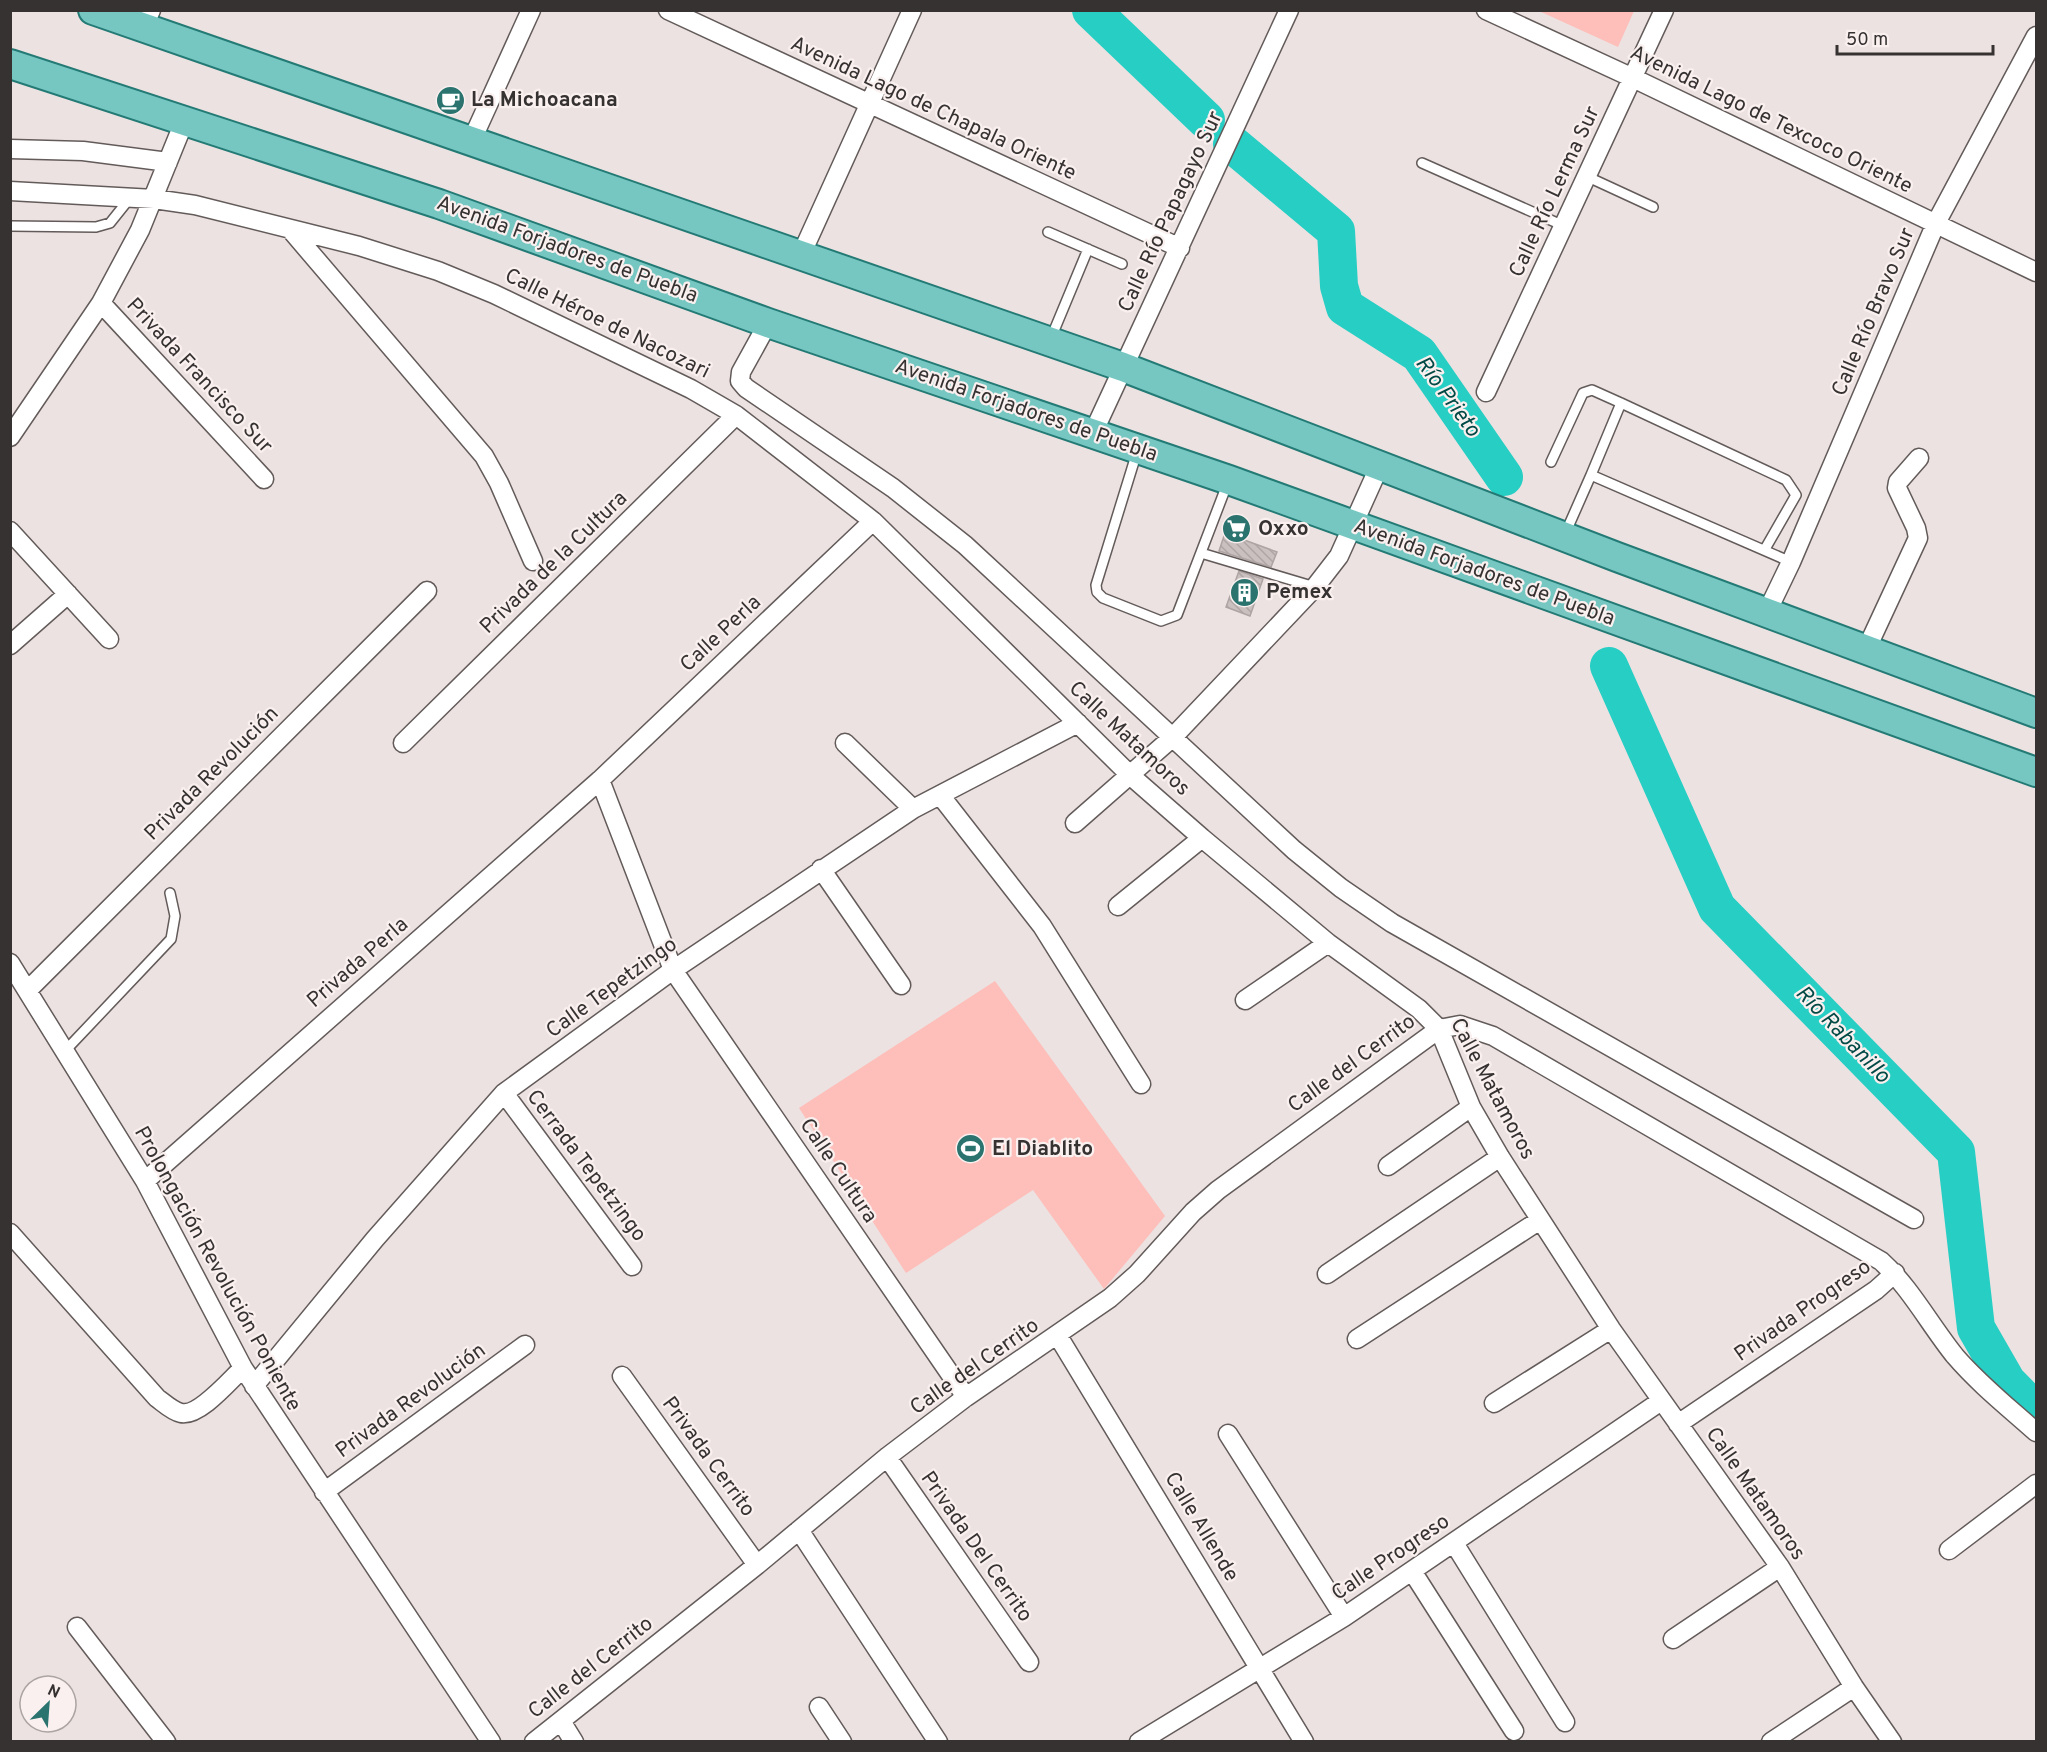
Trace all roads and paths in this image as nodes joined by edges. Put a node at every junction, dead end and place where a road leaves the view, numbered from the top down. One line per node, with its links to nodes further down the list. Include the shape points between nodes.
1 (93, 10): 8 (main road)
2 (531, 10): 14 (street)
3 (668, 10): 12 (street, Avenida Lago de Chapala Oriente)
4 (912, 10): 12 (street)
5 (1289, 10): 28 (street, Calle Río Papagayo Sur)
6 (1486, 10): 11 (street, Avenida Lago de Texcoco Oriente)
7 (1664, 10): 11 (street, Calle Río Lerma Sur)
8 (147, 19): 14 (main road)
9 (2037, 36): 23 (street, Calle Río Bravo Sur)
10 (10, 64): 13 (main road, Avenida Forjadores de Puebla)
11 (1634, 78): 18 (street, Calle Río Lerma Sur); 23 (street, Avenida Lago de Texcoco Oriente)
12 (870, 105): 28 (street, Avenida Lago de Chapala Oriente); 30 (street)
13 (184, 122): 16 (street); 34 (main road, Avenida Forjadores de Puebla, via 439,204)
14 (471, 142): 30 (main road)
15 (10, 149): 16 (street, via 83,151)
16 (168, 162): 21 (street)
17 (1422, 163): 25 (lane)
18 (1588, 177): 22 (lane); 25 (street, Calle Río Lerma Sur)
19 (10, 191): 20 (street, Calle Héroe de Nacozari)
20 (130, 198): 21 (street, Calle Héroe de Nacozari); 24 (lane, via 110,223 96,227)
21 (154, 199): 26 (street, Calle Héroe de Nacozari); 33 (street)
22 (1653, 207)
23 (1936, 223): 32 (street, Avenida Lago de Texcoco Oriente); 56 (street, Calle Río Bravo Sur)
24 (10, 226)
25 (1564, 226): 37 (street, Calle Río Lerma Sur)
26 (290, 229): 39 (street, Calle Héroe de Nacozari, via 438,271 494,294 691,389); 55 (street, Privada de la Cultura, via 484,456 500,483)
27 (1048, 232): 29 (lane)
28 (1180, 248): 36 (street, Calle Río Papagayo Sur)
29 (1088, 249): 31 (lane); 35 (lane)
30 (801, 255): 35 (main road)
31 (1122, 264)
32 (2037, 272)
33 (101, 303): 41 (street); 47 (street, Privada Francisco Sur)
34 (768, 322): 40 (main road, Avenida Forjadores de Puebla); 66 (street, via 741,372 740,381 746,388 893,488 965,545)
35 (1049, 342): 36 (main road)
36 (1123, 368): 40 (street, Calle Río Papagayo Sur); 45 (main road)
37 (1486, 392)
38 (1621, 403): 44 (lane, via 1592,390 1582,393); 46 (lane); 53 (lane, via 1786,480 1793,487 1796,495)
39 (736, 415): 49 (street, Calle Héroe de Nacozari); 67 (street, Privada de la Cultura)
40 (1093, 433): 42 (main road, Avenida Forjadores de Puebla)
41 (10, 437)
42 (1138, 449): 48 (main road, Avenida Forjadores de Puebla); 54 (lane, via 1097,592 1161,621 1169,620 1177,615)
43 (1919, 458): 63 (street, via 1897,488 1918,538)
44 (1551, 462)
45 (1380, 465): 50 (street); 52 (main road)
46 (1591, 475): 52 (lane); 53 (lane)
47 (264, 479)
48 (1229, 480): 50 (main road, Avenida Forjadores de Puebla); 54 (lane)
49 (873, 521): 65 (street, Calle Matamoros); 71 (street, Calle Perla)
50 (1353, 526): 57 (street, via 1339,556); 69 (main road, Avenida Forjadores de Puebla)
51 (10, 531): 59 (street)
52 (1564, 536): 60 (main road)
53 (1765, 549): 56 (lane)
54 (1201, 553): 57 (lane)
55 (533, 561)
56 (1791, 562): 60 (street, Calle Río Bravo Sur)
57 (1315, 587): 66 (street)
58 (427, 591): 83 (street, Privada Revolución)
59 (68, 594): 61 (street); 62 (street)
60 (1767, 612): 63 (main road)
61 (110, 639)
62 (10, 645)
63 (1866, 650): 64 (main road)
64 (2037, 712)
65 (1078, 723): 70 (street, Calle Matamoros); 72 (street, Calle Tepetzingo)
66 (1173, 737): 70 (street); 93 (street, via 1294,850 1392,923)
67 (403, 743)
68 (845, 743): 73 (street)
69 (2037, 772)
70 (1131, 776): 74 (street); 75 (street, Calle Matamoros)
71 (600, 780): 81 (street, Calle Cultura); 92 (street, Privada Perla)
72 (940, 795): 73 (street, Calle Tepetzingo); 87 (street, via 1042,926)
73 (913, 809): 76 (street, Calle Tepetzingo)
74 (1075, 823)
75 (1202, 838): 78 (street); 79 (street, Calle Matamoros)
76 (821, 869): 81 (street, Calle Tepetzingo); 82 (street)
77 (170, 893): 86 (lane, via 175,916 171,939)
78 (1118, 906)
79 (1328, 943): 84 (street); 85 (street, Calle Matamoros, via 1419,1009)
80 (10, 963): 83 (street, Prolongación Revolución Poniente)
81 (673, 970): 88 (street, Calle Tepetzingo); 106 (street, Calle Cultura)
82 (901, 985)
83 (28, 990): 86 (street, Prolongación Revolución Poniente)
84 (1245, 1000)
85 (1439, 1029): 89 (street, Calle Matamoros); 97 (street, via 1460,1025 1493,1036 1881,1261); 100 (street, Calle del Cerrito, via 1218,1190 1137,1274)
86 (64, 1052): 92 (street, Prolongación Revolución Poniente)
87 (1141, 1084)
88 (504, 1093): 96 (street, Cerrada Tepetzingo); 105 (street, Calle Tepetzingo, via 382,1231)
89 (1471, 1107): 90 (street, Calle Matamoros); 91 (street)
90 (1500, 1157): 94 (street, Calle Matamoros); 98 (street)
91 (1388, 1166)
92 (145, 1181): 103 (street, Prolongación Revolución Poniente)
93 (1914, 1219)
94 (1540, 1220): 99 (street, Calle Matamoros); 101 (street)
95 (10, 1233): 103 (street, via 170,1408 183,1414 197,1410)
96 (632, 1266)
97 (1894, 1273): 109 (street, Privada Progreso, via 1876,1290); 110 (street, Privada Progreso, via 1955,1356)
98 (1327, 1274)
99 (1611, 1329): 107 (street, Calle Matamoros); 108 (street)
100 (1058, 1336): 106 (street, Calle del Cerrito); 125 (street, Calle Allende)
101 (1358, 1339)
102 (525, 1345): 114 (street, Privada Revolución)
103 (243, 1368): 105 (street, Prolongación Revolución Poniente)
104 (622, 1376): 118 (street, Privada Cerrito)
105 (254, 1386): 114 (street, Prolongación Revolución Poniente)
106 (966, 1397): 112 (street, Calle del Cerrito)
107 (1661, 1401): 109 (street, Calle Matamoros); 116 (street, Calle Progreso)
108 (1494, 1403)
109 (1678, 1424): 119 (street, Calle Matamoros)
110 (2037, 1432)
111 (1228, 1434): 121 (street)
112 (887, 1457): 115 (street, Calle del Cerrito); 124 (street, Privada Del Cerrito)
113 (2037, 1484): 117 (street)
114 (324, 1492): 132 (street, Prolongación Revolución Poniente)
115 (799, 1530): 118 (street, Calle del Cerrito); 136 (street)
116 (1454, 1543): 120 (street, Calle Progreso); 129 (street)
117 (1949, 1550)
118 (757, 1565): 128 (street, Calle del Cerrito)
119 (1780, 1567): 123 (street); 126 (street, Calle Matamoros)
120 (1412, 1571): 121 (street, Calle Progreso); 130 (street)
121 (1344, 1617): 125 (street, Calle Progreso)
122 (77, 1626): 131 (street)
123 (1672, 1639)
124 (1029, 1662)
125 (1261, 1669): 137 (street, Calle Progreso); 138 (street, Calle Allende)
126 (1854, 1687): 139 (street); 140 (street, Calle Matamoros)
127 (819, 1707): 135 (street)
128 (561, 1721): 133 (street, Calle del Cerrito); 134 (street)
129 (1565, 1722)
130 (1514, 1731)
131 (166, 1742)
132 (491, 1742)
133 (534, 1742)
134 (573, 1742)
135 (842, 1742)
136 (938, 1742)
137 (1139, 1742)
138 (1304, 1742)
139 (1771, 1742)
140 (1892, 1742)

